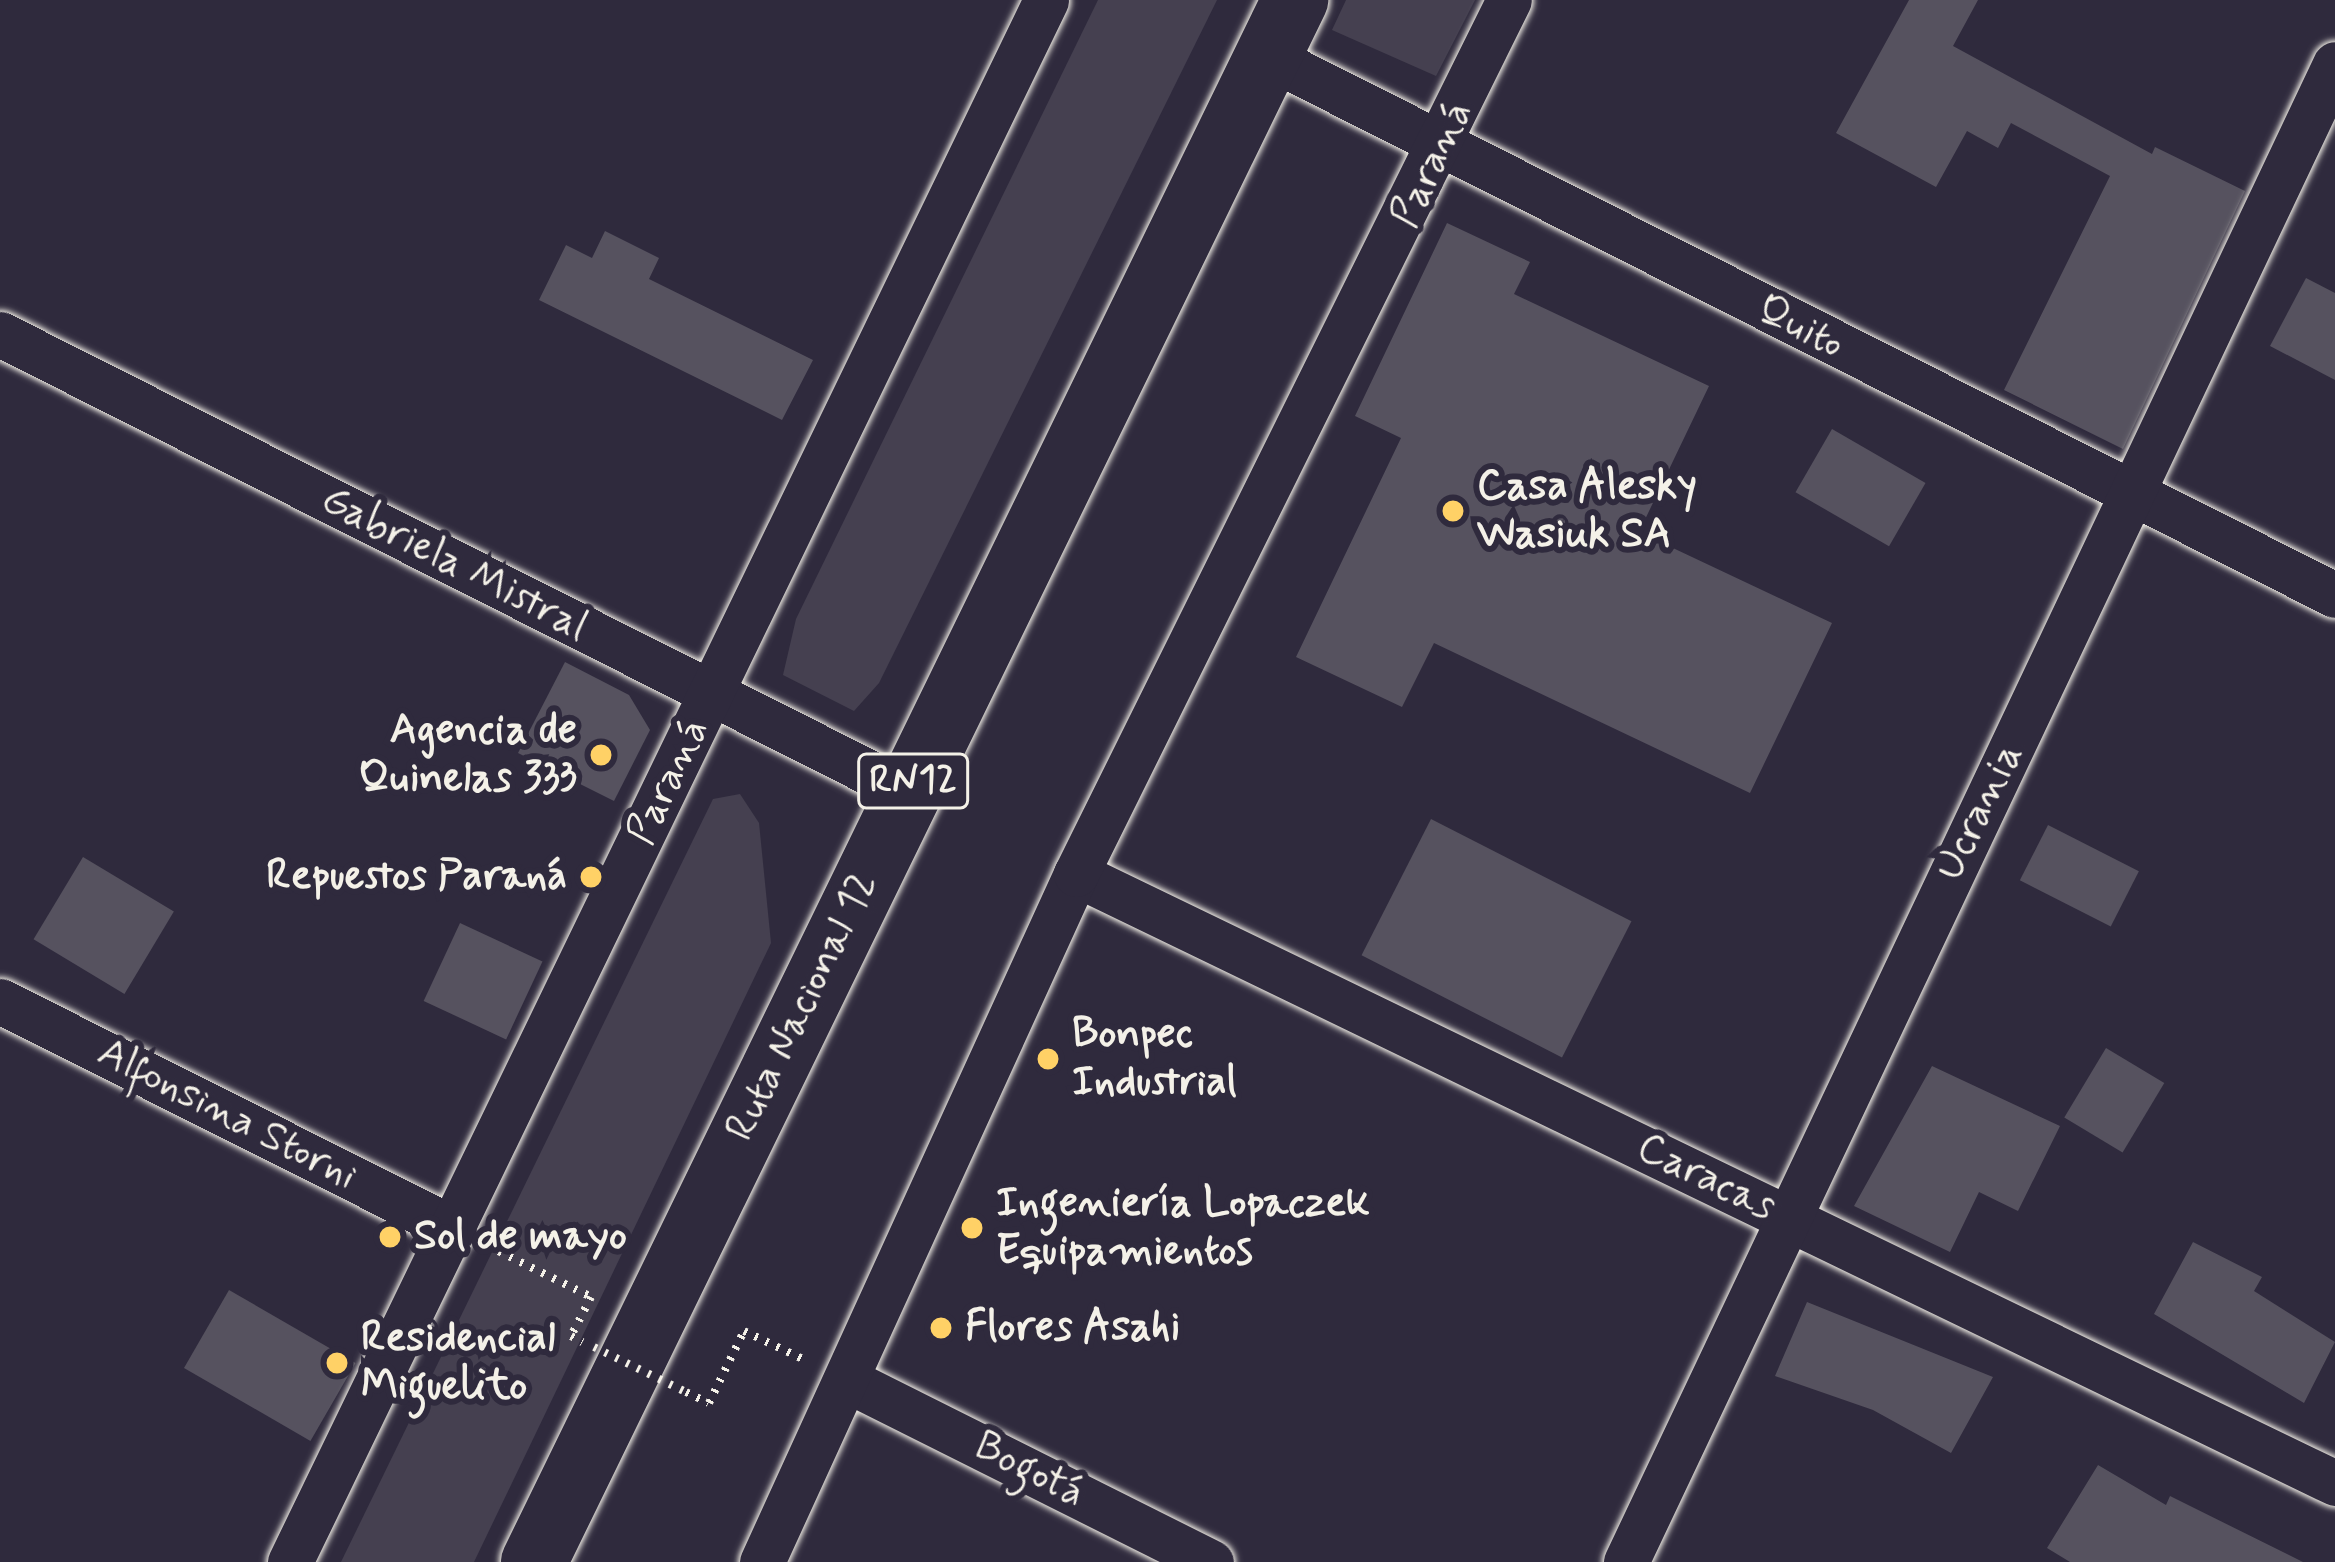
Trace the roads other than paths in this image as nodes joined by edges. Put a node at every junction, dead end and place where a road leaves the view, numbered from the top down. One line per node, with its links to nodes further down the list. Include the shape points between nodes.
1 (1046, 0): 9 (street, Paraná)
2 (1509, 0): 5 (street, Paraná)
3 (1281, 28): 5 (street, Quito); 10 (highway, Ruta Nacional 12 / RN12)
4 (2335, 64): 7 (street, Ucrania)
5 (1442, 149): 7 (street, Quito); 11 (street, Paraná)
6 (0, 334): 9 (street, Gabriela Mistral)
7 (2133, 495): 8 (street, Quito); 13 (street, Ucrania)
8 (2335, 595)
9 (711, 694): 10 (street, Gabriela Mistral); 14 (street, Paraná)
10 (908, 792): 18 (highway, Ruta Nacional 12 / RN12)
11 (1076, 874): 13 (street, Caracas); 15 (street, Paraná)
12 (0, 1001): 14 (street, Alfonsina Storni)
13 (1785, 1216): 16 (street, Caracas); 21 (street, Ucrania)
14 (454, 1229): 17 (street, Paraná)
15 (847, 1380): 19 (street, Paraná); 20 (street, Bogotá)
16 (2335, 1483)
17 (290, 1562)
18 (534, 1562)
19 (763, 1562)
20 (1211, 1562)
21 (1625, 1562)

